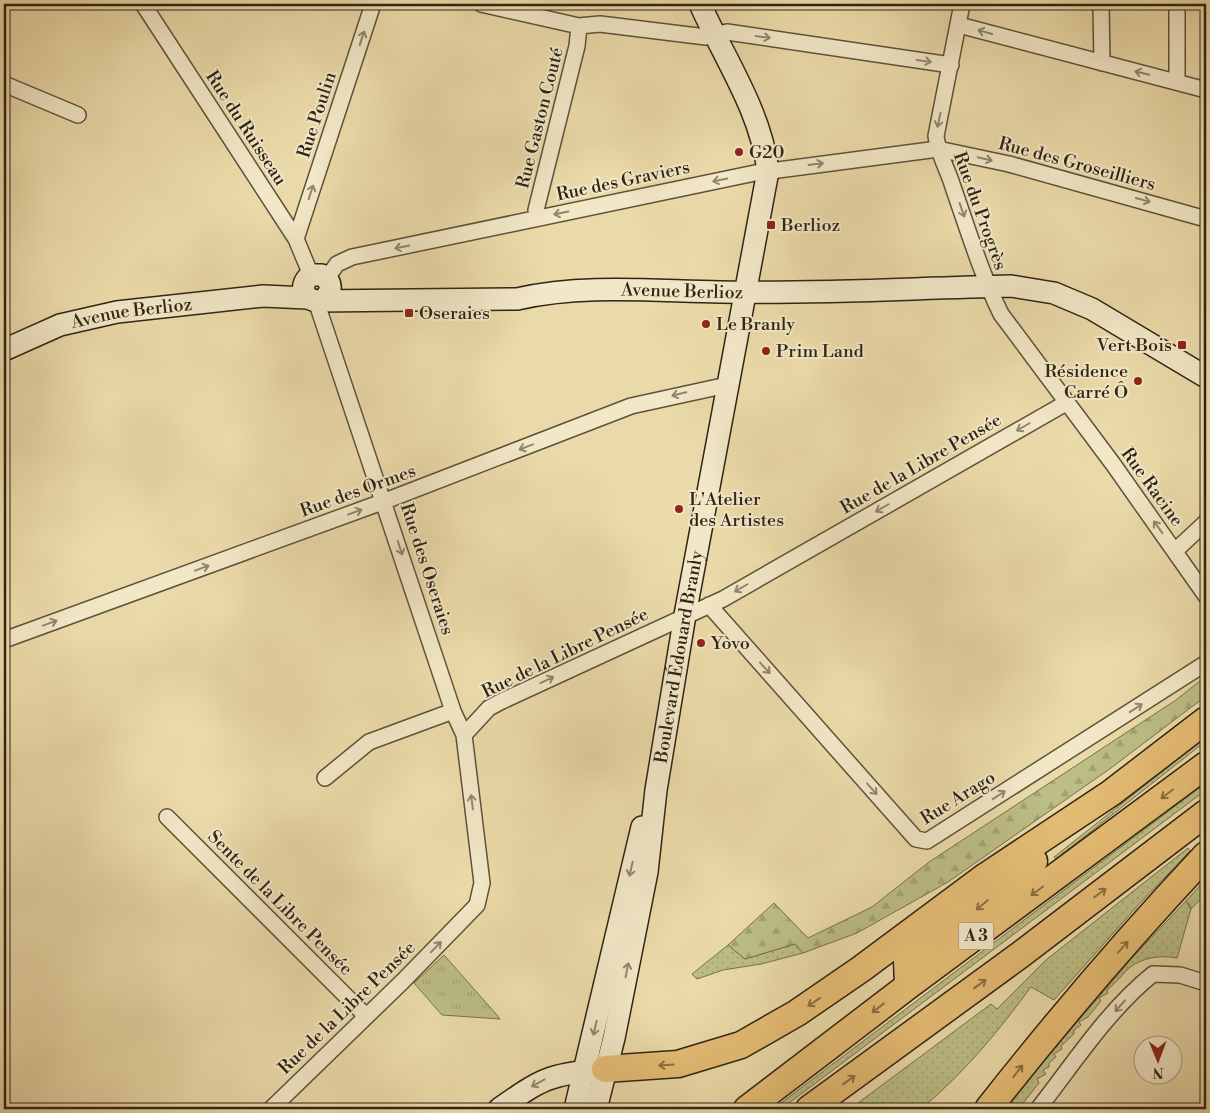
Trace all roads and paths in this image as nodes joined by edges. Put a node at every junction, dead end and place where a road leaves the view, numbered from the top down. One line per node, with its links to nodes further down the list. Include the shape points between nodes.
1 (143, 4): 21 (street, Rue du Ruisseau)
2 (373, 4): 21 (street, Rue Poulin, one-way to 2)
3 (481, 4): 9 (street)
4 (700, 4): 10 (main road)
5 (962, 4): 8 (street)
6 (1101, 4): 11 (street)
7 (1177, 4): 13 (street)
8 (959, 25): 11 (street, one-way to 8); 12 (street)
9 (579, 26): 10 (street, via 600,24); 19 (street, Rue Gaston Couté, via 577,46 536,210)
10 (715, 36): 12 (street, one-way to 12, via 727,32); 18 (main road, via 750,107)
11 (1102, 62): 13 (street, one-way to 11)
12 (951, 65): 17 (street, one-way to 17, via 936,136)
13 (1177, 82): 15 (street)
14 (4, 84): 16 (street)
15 (1206, 90)
16 (78, 115)
17 (938, 149): 18 (street, Rue des Graviers, one-way to 17); 20 (street, Rue des Groseilliers, one-way to 20, via 1018,167); 22 (street, Rue du Progrès, one-way to 22)
18 (768, 171): 19 (street, Rue des Graviers, one-way to 19); 24 (main road, Boulevard Édouard Branly)
19 (538, 218): 23 (street, Rue des Graviers, one-way to 23, via 352,257 337,264)
20 (1206, 219)
21 (296, 239): 23 (street, Rue du Ruisseau)
22 (988, 287): 24 (main road, Avenue Berlioz); 26 (main road, Avenue Berlioz, via 1041,289 1067,298 1092,309); 28 (street, Rue du Progrès, via 1001,314)
23 (317, 289): 24 (main road, Avenue Berlioz, via 378,301 517,299 548,292); 25 (main road, Avenue Berlioz, via 102,315 60,325); 29 (street, Rue des Oseraies)
24 (746, 292): 27 (main road, Boulevard Édouard Branly)
25 (4, 350)
26 (1206, 377)
27 (727, 385): 29 (street, Rue des Ormes, one-way to 29, via 631,406); 34 (main road, Boulevard Édouard Branly)
28 (1066, 403): 31 (street, Rue Racine, one-way to 28); 33 (street, Rue de la Libre Pensée, one-way to 33)
29 (384, 501): 35 (street, Rue des Ormes, one-way to 29); 37 (street, Rue des Oseraies, one-way to 37)
30 (1206, 522): 31 (street)
31 (1175, 551): 32 (street, Rue Racine)
32 (1206, 596)
33 (710, 605): 34 (street, Rue de la Libre Pensée); 36 (street, Rue Arago, one-way to 36, via 916,838 927,842)
34 (685, 615): 39 (street, Rue de la Libre Pensée, one-way to 34, via 489,708 500,702); 49 (main road, Boulevard Édouard Branly, via 656,790 647,872 614,1038)
35 (4, 640)
36 (1206, 663)
37 (454, 711): 39 (street, Rue des Oseraies); 41 (street, via 369,742)
38 (1206, 720): 42 (highway)
39 (464, 735): 48 (street, Rue de la Libre Pensée, one-way to 39, via 476,905 482,883)
40 (1206, 765): 47 (highway, A 3, one-way to 47)
41 (325, 778)
42 (1110, 793): 47 (highway, one-way to 47, via 1098,807 972,914 908,960); 49 (highway, one-way to 49, via 955,898 797,1013 742,1045 678,1064)
43 (1206, 812): 55 (highway, A 3, one-way to 43, via 1020,955)
44 (167, 817): 48 (street, Sente de la Libre Pensée)
45 (1206, 855): 56 (highway, one-way to 45, via 1035,1050)
46 (1206, 983): 57 (street, one-way to 57, via 1180,975 1153,974 1118,1008)
47 (908, 986): 54 (highway, A 3, one-way to 54)
48 (366, 1016): 50 (street, Rue de la Libre Pensée)
49 (594, 1070): 51 (main road, one-way to 51, via 553,1075); 52 (main road); 53 (main road)
50 (271, 1109)
51 (499, 1109)
52 (575, 1109)
53 (596, 1109)
54 (747, 1109)
55 (809, 1109)
56 (988, 1109)
57 (1038, 1109)

